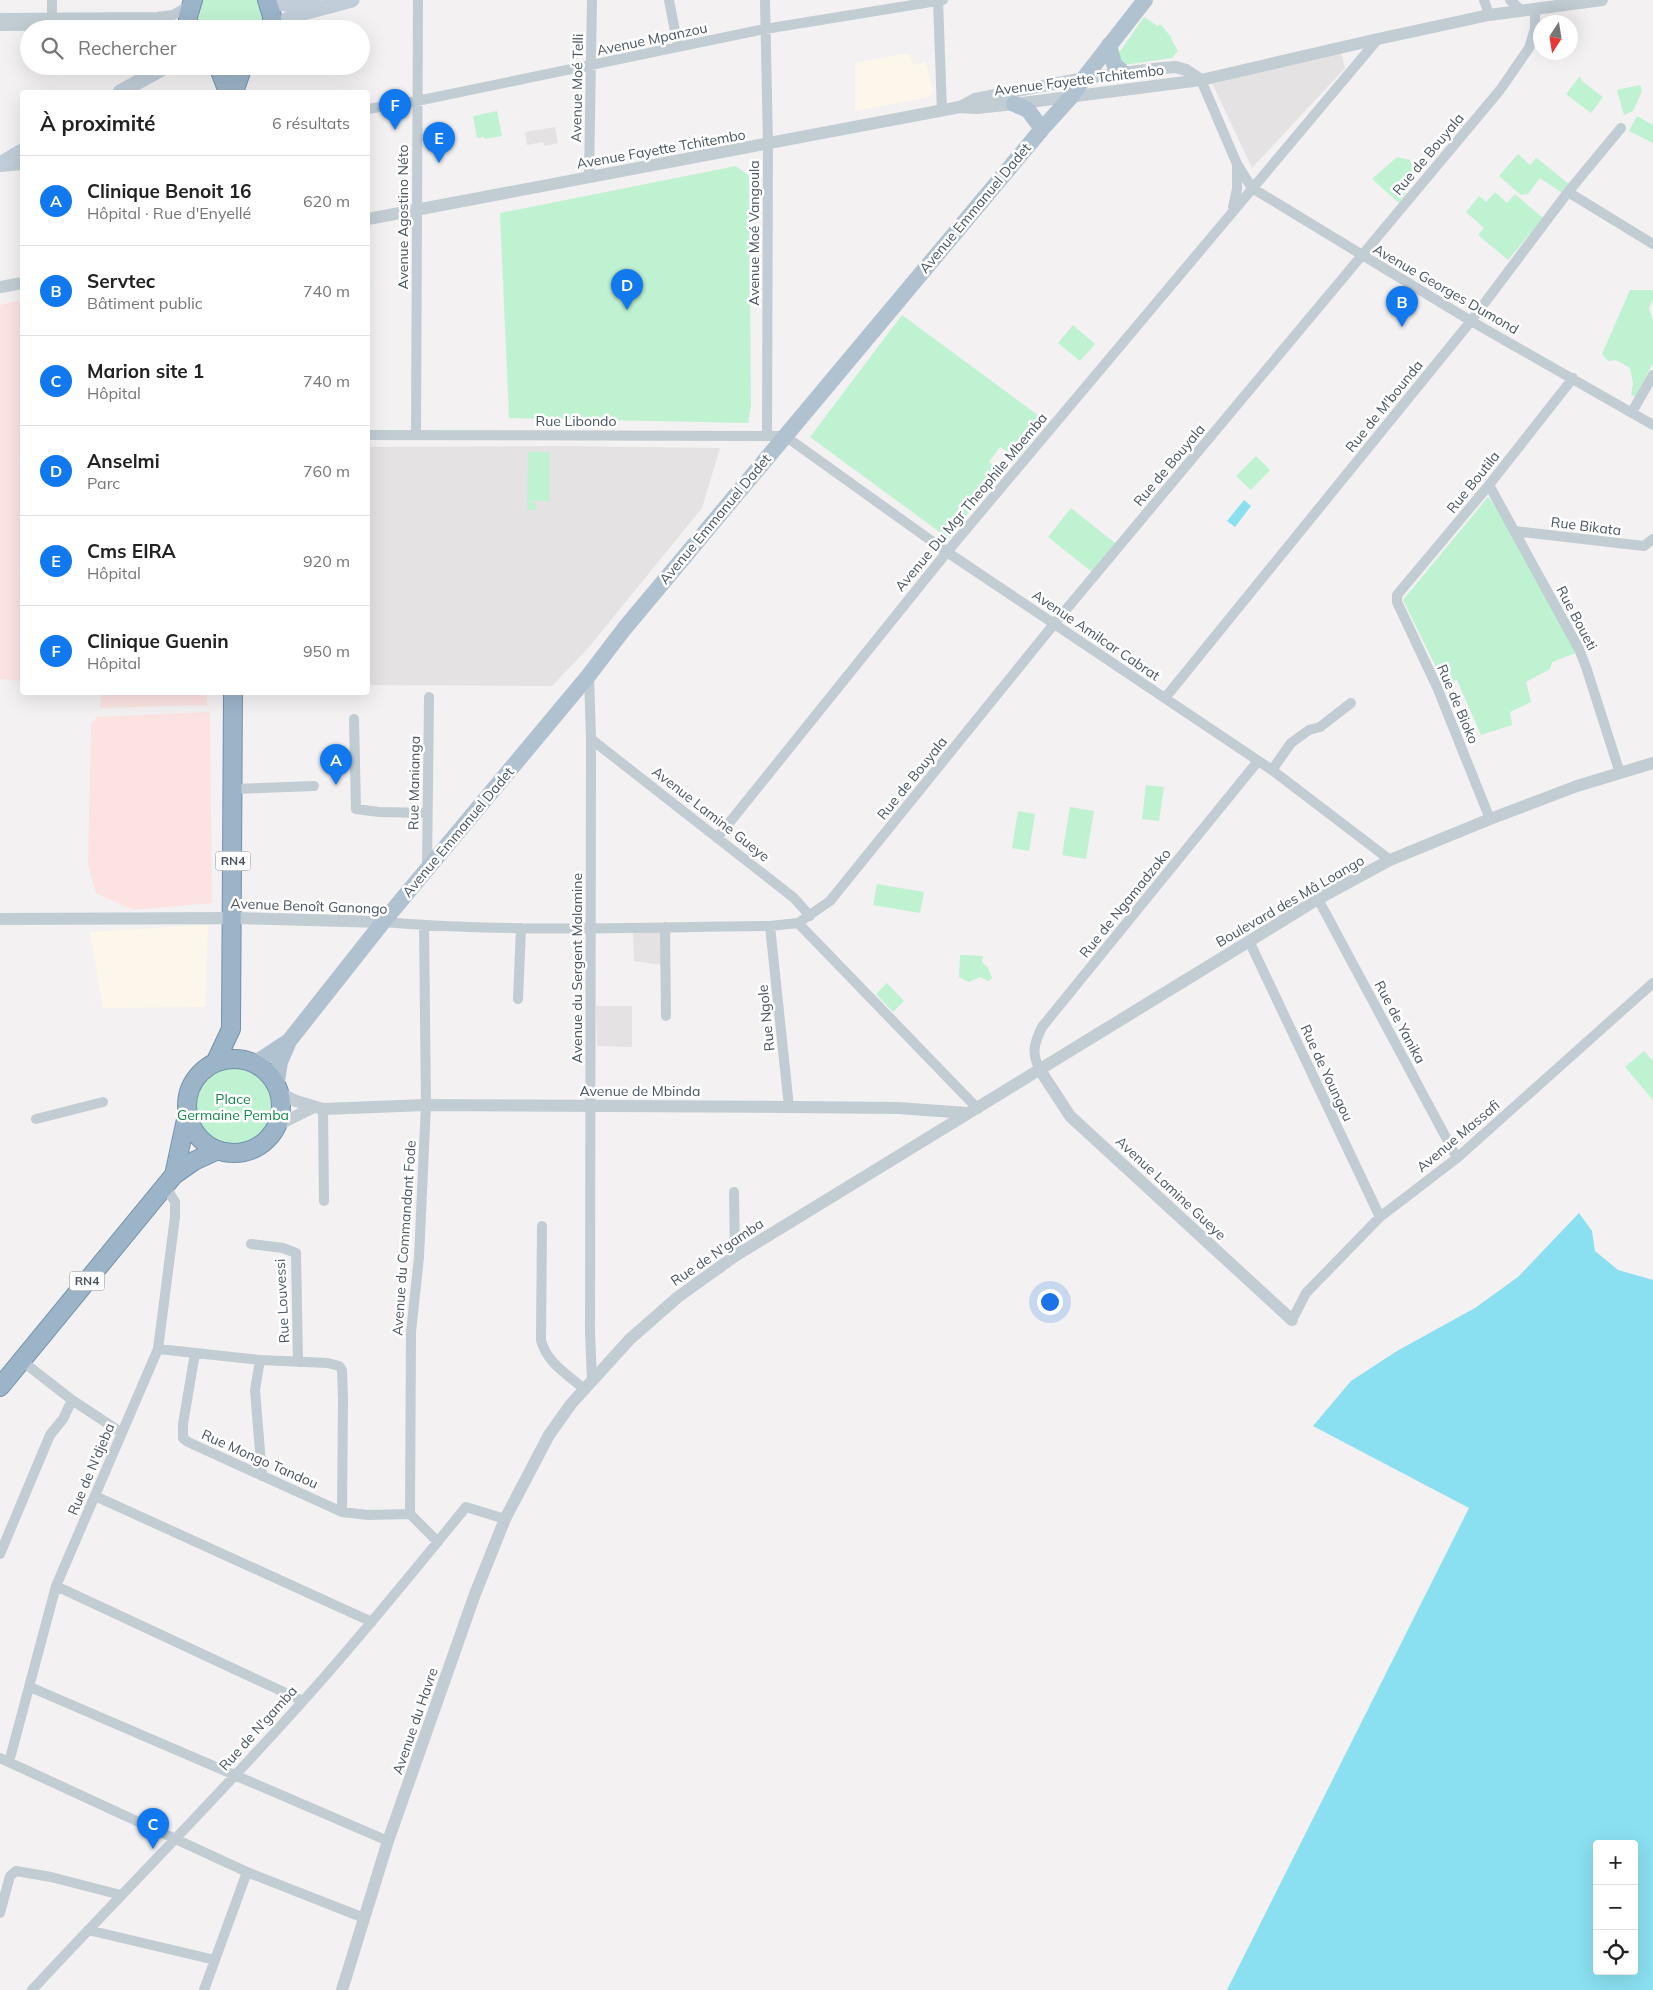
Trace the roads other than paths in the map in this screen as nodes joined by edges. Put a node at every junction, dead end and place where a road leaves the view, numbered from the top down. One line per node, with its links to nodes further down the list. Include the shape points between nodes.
1 (52, 0): 18 (street)
2 (343, 0): 14 (main road, via 301,5)
3 (352, 0): 22 (main road)
4 (418, 0): 42 (street, Avenue Agostino Néto)
5 (592, 0): 29 (street, Avenue Moé Telli)
6 (669, 0): 28 (street)
7 (765, 0): 25 (street, Avenue Moé Vangoula)
8 (940, 0): 25 (street, Avenue Mpanzou); 46 (street)
9 (1145, 0): 27 (main road, Avenue Emmanuel Dadet)
10 (1484, 0): 17 (street)
11 (1510, 0): 16 (street)
12 (1602, 0): 15 (street, Avenue Fayette Tchitembo)
13 (192, 2): 18 (street, via 173,15 157,17); 20 (highway)
14 (268, 2): 21 (highway)
15 (1535, 8): 16 (street, Avenue Fayette Tchitembo); 63 (street, Rue de Bouyala, via 1535,30 1529,48 1505,83)
16 (1521, 10): 17 (street, Avenue Fayette Tchitembo)
17 (1489, 15): 26 (street, Avenue Fayette Tchitembo)
18 (52, 16): 19 (street)
19 (0, 18)
20 (188, 20)
21 (272, 20)
22 (287, 20)
23 (0, 26): 24 (street)
24 (20, 26)
25 (765, 29): 28 (street, Avenue Mpanzou); 50 (street, Avenue Moé Vangoula)
26 (1378, 39): 36 (street, Avenue Fayette Tchitembo); 57 (street)
27 (1109, 46): 30 (main road, via 1114,64); 35 (main road, Avenue Emmanuel Dadet)
28 (678, 47): 29 (street, Avenue Mpanzou)
29 (591, 66): 42 (street, Avenue Mpanzou); 56 (street, Avenue Moé Telli)
30 (1123, 73): 35 (street, Avenue Fayette Tchitembo); 36 (street, Avenue Fayette Tchitembo, via 1176,67)
31 (134, 75): 37 (main road)
32 (151, 75): 38 (main road)
33 (221, 75): 39 (highway)
34 (240, 75): 40 (highway)
35 (1084, 78): 41 (main road, Avenue Emmanuel Dadet); 44 (street, Avenue Fayette Tchitembo, via 975,98)
36 (1201, 80): 41 (street, Avenue Fayette Tchitembo); 53 (street, Avenue Georges Dumond)
37 (110, 90)
38 (124, 90)
39 (227, 90)
40 (235, 90)
41 (1071, 97): 43 (street, Avenue Fayette Tchitembo); 48 (main road, Avenue Emmanuel Dadet)
42 (417, 101): 45 (street, Avenue Mpanzou); 59 (street, Avenue Agostino Néto)
43 (1014, 104): 44 (street, Avenue Fayette Tchitembo); 48 (main road, via 1028,110)
44 (960, 107): 46 (street, Avenue Fayette Tchitembo)
45 (370, 110)
46 (942, 111): 50 (street, Avenue Fayette Tchitembo)
47 (1622, 128): 58 (street, Rue de M'bounda)
48 (1042, 129): 74 (main road, Avenue Emmanuel Dadet)
49 (20, 143): 52 (main road)
50 (768, 144): 56 (street, Avenue Fayette Tchitembo); 73 (street, Avenue Moé Vangoula)
51 (20, 152): 55 (main road)
52 (0, 155)
53 (1237, 164): 57 (street, Avenue Georges Dumond); 60 (street, Avenue Georges Dumond, via 1238,189)
54 (20, 165): 55 (street)
55 (0, 166)
56 (589, 177): 59 (street, Avenue Fayette Tchitembo)
57 (1252, 188): 60 (street, Avenue Du Mgr Theophile Mbemba); 63 (street, Avenue Georges Dumond)
58 (1568, 192): 62 (street); 66 (street, Rue de M'bounda)
59 (418, 209): 61 (street, Avenue Fayette Tchitembo); 72 (street, Avenue Agostino Néto)
60 (1232, 210): 78 (street, Avenue Du Mgr Theophile Mbemba)
61 (370, 219)
62 (1653, 244)
63 (1361, 255): 66 (street, Avenue Georges Dumond); 80 (street, Rue de Bouyala)
64 (20, 283): 65 (street)
65 (0, 287)
66 (1471, 321): 68 (street, Avenue Georges Dumond); 84 (street, Rue de M'bounda)
67 (1653, 376): 69 (street)
68 (1572, 378): 69 (street, Avenue Georges Dumond); 75 (street, Rue Boutila)
69 (1632, 412): 70 (street, Avenue Georges Dumond)
70 (1653, 425)
71 (370, 434): 72 (street, Rue Libondo)
72 (416, 434): 73 (street, Rue Libondo)
73 (767, 436): 74 (street, Rue Libondo)
74 (785, 436): 78 (street, Avenue Amilcar Cabrat); 81 (main road, Avenue Emmanuel Dadet)
75 (1489, 485): 76 (street, Rue Boueti); 79 (street, Rue Boutila, via 1397,594)
76 (1514, 531): 77 (street, Rue Bikata, via 1644,546); 91 (street, Rue Boueti, via 1579,649)
77 (1653, 539)
78 (947, 552): 80 (street, Avenue Amilcar Cabrat); 96 (street, Avenue Du Mgr Theophile Mbemba)
79 (1397, 602): 95 (street, Rue de Bioko, via 1438,687)
80 (1054, 624): 84 (street, Avenue Amilcar Cabrat); 100 (street, Rue de Bouyala, via 863,862 830,901)
81 (589, 674): 87 (street, Avenue du Sergent Malamine); 98 (main road, Avenue Emmanuel Dadet)
82 (233, 695): 93 (highway, RN4)
83 (429, 697): 94 (street, Rue Manianga)
84 (1165, 698): 88 (street, Avenue Amilcar Cabrat)
85 (1351, 703): 90 (street, via 1320,727 1309,730 1291,743)
86 (354, 719): 94 (street, via 356,809)
87 (592, 738): 96 (street, Avenue Lamine Gueye); 109 (street, Avenue du Sergent Malamine)
88 (1258, 761): 90 (street, Avenue Amilcar Cabrat); 118 (street, Rue de Ngamadzoko, via 1042,1027 1034,1051)
89 (1653, 763): 91 (street, Boulevard des Mâ Loango)
90 (1272, 770): 97 (street, Avenue Amilcar Cabrat)
91 (1620, 773): 95 (street, Boulevard des Mâ Loango)
92 (314, 786): 93 (street)
93 (233, 789): 101 (highway, RN4)
94 (426, 813): 98 (street, Rue Manianga)
95 (1490, 818): 97 (street, Boulevard des Mâ Loango)
96 (717, 838): 100 (street, Avenue Lamine Gueye, via 794,898)
97 (1390, 860): 99 (street, Boulevard des Mâ Loango)
98 (427, 869): 103 (main road, Avenue Emmanuel Dadet)
99 (1318, 899): 110 (street, Boulevard des Mâ Loango); 130 (street, Rue de Yanika)
100 (810, 916): 104 (street, Rue de Bouyala)
101 (233, 918): 102 (street, Avenue Benoît Ganongo); 103 (street, Avenue Benoît Ganongo); 114 (highway, RN4)
102 (0, 919)
103 (383, 922): 105 (street, Avenue Benoît Ganongo); 115 (main road, Avenue Emmanuel Dadet)
104 (798, 923): 106 (street, Avenue Benoît Ganongo); 125 (street)
105 (424, 926): 108 (street, Avenue Benoît Ganongo); 121 (street, Avenue du Commandant Fode)
106 (770, 926): 107 (street, Avenue Benoît Ganongo); 123 (street, Rue Ngole)
107 (665, 927): 109 (street, Avenue Benoît Ganongo); 113 (street)
108 (521, 928): 109 (street, Avenue Benoît Ganongo); 112 (street)
109 (592, 928): 122 (street, Avenue du Sergent Malamine)
110 (1249, 941): 118 (street, Boulevard des Mâ Loango); 134 (street, Rue de Youngou)
111 (1653, 983): 130 (street, Avenue Massafi)
112 (518, 999)
113 (666, 1016)
114 (231, 1029): 116 (highway, RN4); 117 (highway, RN4)
115 (289, 1041): 116 (main road, Avenue Emmanuel Dadet); 119 (main road, Avenue Emmanuel Dadet, via 280,1062)
116 (250, 1062): 117 (highway, via 231,1059); 119 (highway, RN4, via 267,1074)
117 (215, 1063): 126 (highway, RN4, via 202,1071 192,1084)
118 (1040, 1070): 125 (street, Boulevard des Mâ Loango); 138 (street, Avenue Lamine Gueye, via 1070,1116)
119 (278, 1090): 124 (street, Avenue de Mbinda); 128 (highway, via 281,1104)
120 (103, 1102): 127 (street)
121 (426, 1105): 122 (street, Avenue de Mbinda); 124 (street, Avenue de Mbinda); 152 (street, Avenue du Commandant Fode, via 419,1257 411,1332)
122 (591, 1106): 123 (street, Avenue de Mbinda); 144 (street, Avenue du Sergent Malamine)
123 (789, 1107): 125 (street, Avenue de Mbinda)
124 (319, 1108): 128 (street, Avenue de Mbinda); 133 (street)
125 (972, 1111): 137 (street, Rue de N'gamba)
126 (187, 1114): 129 (highway, via 193,1130); 131 (highway, RN4)
127 (36, 1120)
128 (276, 1126): 129 (highway, RN4, via 266,1140 252,1149 235,1153)
129 (218, 1150): 131 (highway, RN4, via 194,1161)
130 (1457, 1158): 134 (street, Avenue Massafi)
131 (170, 1180): 139 (street, Rue de N'djeba, via 175,1216); 142 (highway, RN4)
132 (734, 1192): 137 (street)
133 (324, 1201)
134 (1380, 1217): 138 (street, Avenue Massafi, via 1306,1293)
135 (542, 1226): 144 (street, via 543,1350 559,1368)
136 (251, 1244): 143 (street, Rue Louvessi, via 284,1248 296,1253)
137 (734, 1256): 144 (street, Rue de N'gamba, via 652,1318)
138 (1292, 1320)
139 (158, 1349): 140 (street); 147 (street, Rue de N'djeba)
140 (195, 1353): 141 (street); 149 (street, Rue Mongo Tandou, via 183,1438)
141 (260, 1360): 143 (street); 149 (street, via 254,1390)
142 (22, 1361): 145 (highway, RN4); 146 (street)
143 (298, 1362): 151 (street, via 335,1364 342,1370)
144 (588, 1385): 148 (street, Rue de N'gamba, via 549,1435)
145 (0, 1387)
146 (72, 1400): 147 (street); 155 (street, via 63,1420 50,1435)
147 (122, 1433): 150 (street, Rue de N'djeba)
148 (533, 1468): 153 (street, Avenue du Havre)
149 (262, 1476): 151 (street, Rue Mongo Tandou)
150 (95, 1496): 156 (street, Rue de N'djeba); 157 (street)
151 (342, 1512): 152 (street, Rue Mongo Tandou)
152 (410, 1514): 154 (street)
153 (505, 1519): 154 (street, Rue de N'gamba, via 466,1507); 163 (street, Avenue du Havre, via 475,1594)
154 (438, 1542): 157 (street, Rue de N'gamba)
155 (0, 1554)
156 (56, 1586): 158 (street, Rue de N'djeba); 159 (street)
157 (372, 1622): 159 (street, Rue de N'gamba)
158 (30, 1687): 160 (street, Rue de N'djeba); 161 (street)
159 (303, 1701): 161 (street, Rue de N'gamba)
160 (5, 1760): 162 (street)
161 (236, 1775): 162 (street, Rue de N'gamba); 163 (street)
162 (175, 1838): 164 (street); 165 (street, Rue de N'gamba)
163 (388, 1841): 167 (street, Avenue du Havre)
164 (247, 1872): 167 (street); 169 (street)
165 (121, 1895): 166 (street, via 50,1876 16,1871 10,1876); 168 (street, Rue de N'gamba)
166 (0, 1913)
167 (364, 1918): 172 (street, Avenue du Havre)
168 (88, 1930): 169 (street); 170 (street, Rue de N'gamba)
169 (215, 1960): 171 (street)
170 (32, 1990)
171 (204, 1990)
172 (342, 1990)

